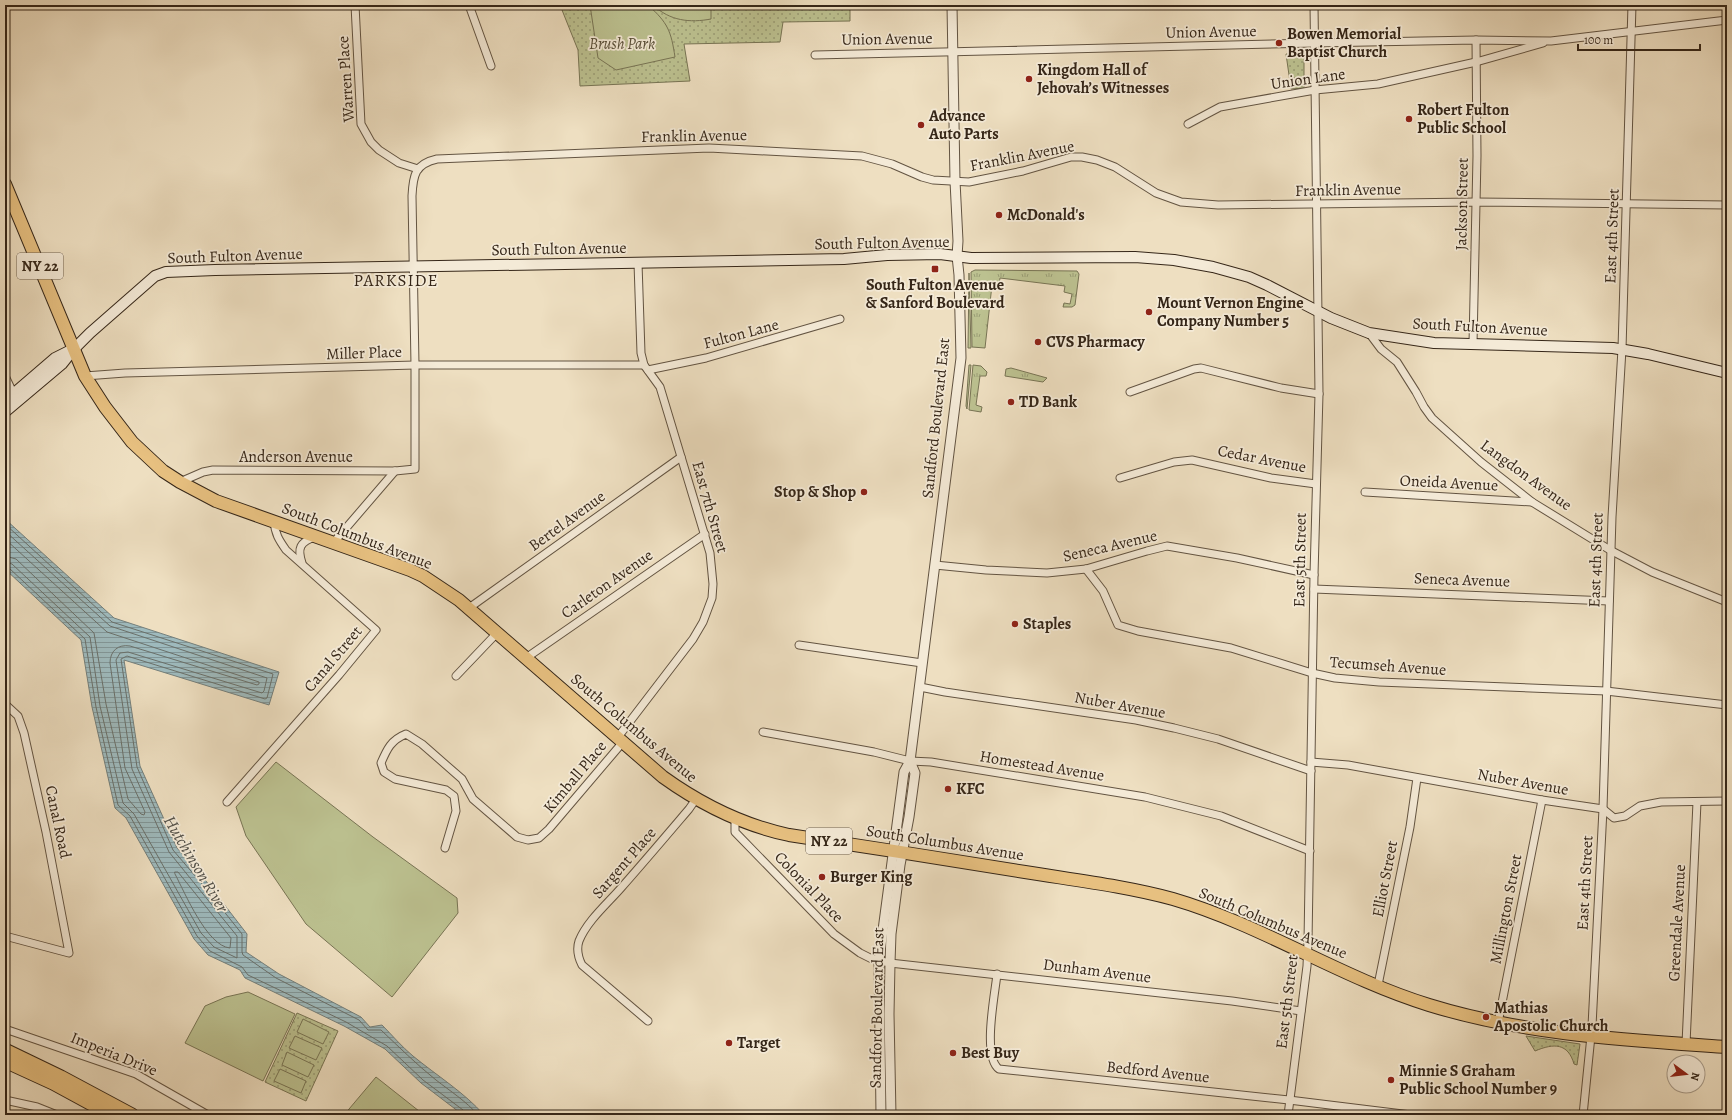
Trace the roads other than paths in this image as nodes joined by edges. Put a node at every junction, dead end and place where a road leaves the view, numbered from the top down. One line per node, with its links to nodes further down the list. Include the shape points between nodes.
1 (355, 5): 17 (street, Warren Place, via 361,124 371,142 379,150 399,163)
2 (469, 5): 14 (street)
3 (952, 5): 11 (street, Sandford Boulevard East)
4 (1314, 5): 10 (street, East 5th Street)
5 (1632, 5): 7 (street, East 4th Street)
6 (1727, 20): 7 (street, Union Avenue)
7 (1632, 30): 9 (street, Union Avenue); 22 (street, East 4th Street)
8 (1476, 40): 9 (street, Union Avenue); 10 (street, Union Avenue); 13 (street, Jackson Street)
9 (1551, 41): 13 (street, Union Lane)
10 (1315, 43): 11 (street, Union Avenue); 15 (street, East 5th Street)
11 (953, 52): 12 (street, Union Avenue); 18 (street, Sandford Boulevard East)
12 (815, 55)
13 (1476, 62): 15 (street, Union Lane, via 1378,84); 20 (street, Jackson Street)
14 (491, 66)
15 (1314, 90): 16 (street, Union Lane, via 1220,106); 21 (street, East 5th Street)
16 (1188, 124)
17 (418, 168): 18 (street, Franklin Avenue, via 428,161 437,159 709,148 862,156 892,164 922,178); 27 (street, via 413,180 412,196)
18 (955, 181): 21 (street, Franklin Avenue, via 969,182 1071,157 1082,157 1115,167 1156,193 1181,202 1218,205); 25 (street, Sandford Boulevard East, via 958,242)
19 (5, 184): 23 (main road, South Columbus Avenue / NY 22)
20 (1476, 202): 21 (street, Franklin Avenue); 22 (street, Franklin Avenue); 31 (street, Jackson Street)
21 (1317, 204): 28 (street, East 5th Street)
22 (1627, 204): 24 (street, Franklin Avenue); 32 (street, East 4th Street)
23 (9, 205): 33 (main road, South Columbus Avenue / NY 22)
24 (1727, 205)
25 (956, 256): 26 (main road, South Fulton Avenue, via 940,254 844,259); 28 (main road, South Fulton Avenue, via 1135,257 1192,262 1248,277); 57 (street, Sandford Boulevard East, via 959,275 961,358)
26 (638, 263): 27 (main road, South Fulton Avenue); 35 (street, East 7th Street, via 641,353)
27 (414, 267): 33 (main road, South Fulton Avenue, via 160,273); 34 (street)
28 (1318, 311): 30 (main road, South Fulton Avenue); 40 (street, East 5th Street)
29 (840, 319): 35 (street, Fulton Lane, via 706,358)
30 (1369, 333): 31 (main road, South Fulton Avenue, via 1434,343); 50 (street, Langdon Avenue, via 1381,349 1397,362 1432,418)
31 (1472, 344): 32 (main road, South Fulton Avenue)
32 (1622, 349): 36 (main road, South Fulton Avenue); 55 (street, East 4th Street)
33 (73, 350): 38 (main road, South Columbus Avenue / NY 22); 41 (main road, South Fulton Avenue, via 62,364)
34 (415, 365): 35 (street, Miller Place); 38 (street, Miller Place); 45 (street, Anderson Avenue, via 415,469)
35 (646, 368): 44 (street, East 7th Street, via 660,387)
36 (1727, 373)
37 (5, 376): 41 (street)
38 (84, 376): 47 (main road, South Columbus Avenue / NY 22, via 104,407 132,442 162,470)
39 (1130, 392): 40 (street, via 1201,368 1281,388)
40 (1319, 394): 48 (street, East 5th Street)
41 (15, 398): 42 (main road, South Fulton Avenue); 43 (main road, South Fulton Avenue)
42 (5, 402)
43 (5, 412)
44 (681, 457): 52 (street, East 7th Street); 63 (street, Bertel Avenue)
45 (395, 471): 47 (street, Anderson Avenue, via 213,470); 54 (street)
46 (1120, 478): 48 (street, Cedar Avenue, via 1174,462 1192,460 1271,478)
47 (180, 482): 51 (main road, South Columbus Avenue / NY 22, via 216,501)
48 (1316, 484): 59 (street, East 5th Street)
49 (1365, 492): 50 (street, Oneida Avenue)
50 (1532, 502): 55 (street, Langdon Avenue)
51 (274, 521): 53 (main road, South Columbus Avenue / NY 22); 56 (street, Canal Street, via 278,539)
52 (705, 534): 66 (street, Carleton Avenue); 75 (street, East 7th Street, via 713,584 712,598 704,622)
53 (319, 537): 54 (main road, South Columbus Avenue / NY 22); 56 (street, via 302,545 299,554)
54 (334, 542): 63 (main road, South Columbus Avenue / NY 22, via 423,576)
55 (1610, 550): 61 (street, East 4th Street); 62 (street, Langdon Avenue, via 1652,572)
56 (302, 564): 83 (street, Canal Street, via 376,630)
57 (935, 565): 58 (street, Seneca Avenue, via 1047,574); 67 (street, Sandford Boulevard East)
58 (1086, 569): 59 (street, Seneca Avenue, via 1167,546); 68 (street, Tecumseh Avenue, via 1103,591 1118,625 1231,648)
59 (1314, 575): 60 (street, East 5th Street)
60 (1314, 589): 61 (street, Seneca Avenue); 68 (street, East 5th Street)
61 (1609, 601): 71 (street, East 4th Street)
62 (1727, 602)
63 (469, 608): 64 (main road, South Columbus Avenue / NY 22)
64 (496, 632): 66 (main road, South Columbus Avenue / NY 22); 69 (street)
65 (799, 645): 67 (street)
66 (526, 658): 75 (main road, South Columbus Avenue / NY 22)
67 (922, 664): 70 (street, Sandford Boulevard East)
68 (1312, 673): 71 (street, Tecumseh Avenue, via 1379,682); 77 (street, East 5th Street)
69 (456, 676)
70 (920, 687): 76 (street, Sandford Boulevard East); 78 (street, Nuber Avenue, via 1174,728 1218,739)
71 (1606, 691): 73 (street, Tecumseh Avenue); 85 (street, East 4th Street)
72 (5, 704): 90 (street, Canal Road, via 18,716 24,732 46,828 69,953)
73 (1727, 705)
74 (763, 732): 76 (street, Homestead Avenue)
75 (621, 740): 80 (main road, South Columbus Avenue / NY 22, via 663,777); 87 (street, Kimball Place, via 549,829 539,838 528,840 517,837 473,799 462,779 422,744 406,734 396,738 381,763 384,772 395,779 446,790 454,796 456,811)
76 (910, 761): 88 (street, Homestead Avenue, via 931,762 1145,797 1221,816); 89 (street, Sandford Boulevard East, via 915,773 908,824)
77 (1311, 762): 78 (street, East 5th Street); 79 (street, Nuber Avenue, via 1348,765)
78 (1310, 771): 88 (street, East 5th Street)
79 (1417, 778): 81 (street, Nuber Avenue); 95 (street, Elliot Street, via 1410,827)
80 (696, 799): 86 (main road, South Columbus Avenue / NY 22); 97 (street, Sargent Place, via 595,917 577,947 582,964)
81 (1542, 800): 85 (street, Nuber Avenue); 98 (street, Millington Street)
82 (1727, 801): 84 (street, Nuber Avenue)
83 (227, 802)
84 (1697, 802): 85 (street, Nuber Avenue, via 1661,802 1640,806 1626,816 1614,818); 101 (street, Greendale Avenue)
85 (1603, 809): 100 (street, East 4th Street)
86 (735, 819): 89 (main road, South Columbus Avenue / NY 22, via 780,833); 92 (street, Colonial Place, via 735,832 834,934 860,953)
87 (445, 848)
88 (1310, 851): 91 (street, East 5th Street)
89 (898, 853): 91 (main road, South Columbus Avenue / NY 22, via 1108,884 1169,898 1225,917); 92 (street, Sandford Boulevard East); 93 (street, Sandford Boulevard East)
90 (5, 936)
91 (1308, 954): 95 (main road, South Columbus Avenue / NY 22); 96 (street, East 5th Street)
92 (879, 960): 93 (street, Colonial Place); 111 (street, Sandford Boulevard East)
93 (890, 963): 94 (street, Dunham Avenue); 112 (street, Sandford Boulevard East)
94 (997, 974): 96 (street, Dunham Avenue); 106 (street, Bedford Avenue, via 990,1046 994,1066 999,1069)
95 (1378, 985): 98 (main road, South Columbus Avenue / NY 22, via 1428,1004)
96 (1301, 1011): 106 (street, East 5th Street)
97 (648, 1021)
98 (1498, 1023): 100 (main road, South Columbus Avenue / NY 22)
99 (5, 1029): 110 (street, Imperia Drive, via 136,1074)
100 (1591, 1036): 101 (main road, South Columbus Avenue / NY 22); 115 (street, East 4th Street)
101 (1686, 1044): 102 (main road, South Columbus Avenue / NY 22)
102 (1727, 1047)
103 (5, 1050): 109 (highway, via 61,1076)
104 (5, 1061): 108 (highway)
105 (5, 1100): 107 (street, via 37,1107)
106 (1289, 1100): 113 (street, East 5th Street); 114 (street, Bedford Avenue)
107 (57, 1115)
108 (112, 1115)
109 (132, 1115)
110 (208, 1115)
111 (881, 1115)
112 (891, 1115)
113 (1288, 1115)
114 (1411, 1115)
115 (1582, 1115)

